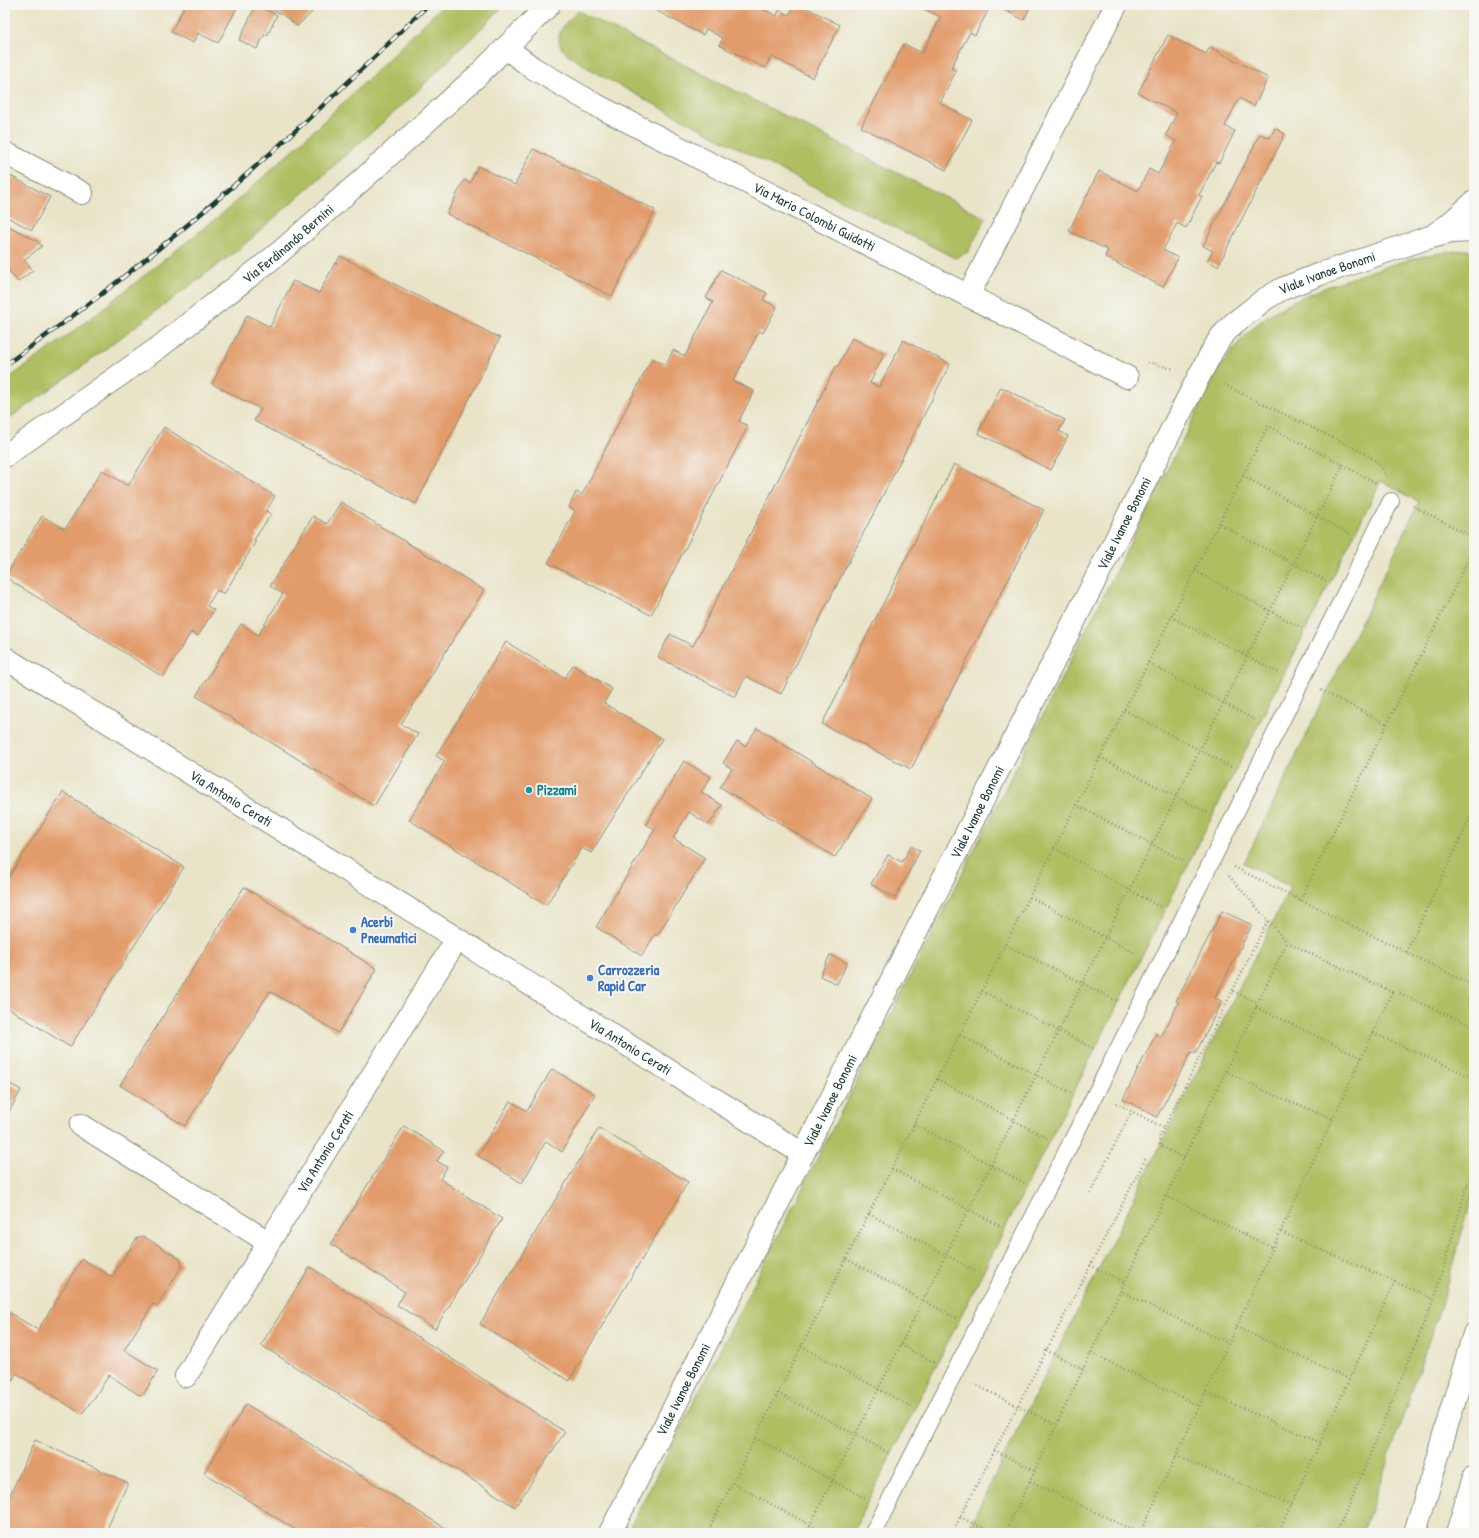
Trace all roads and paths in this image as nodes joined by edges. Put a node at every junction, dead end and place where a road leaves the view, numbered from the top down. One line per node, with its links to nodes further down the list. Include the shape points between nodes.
1 (549, 5): 3 (main road, Via Ferdinando Bernini)
2 (1116, 5): 9 (main road)
3 (506, 48): 9 (main road, Via Mario Colombi Guidotti, via 533,68 596,105); 12 (main road, Via Ferdinando Bernini, via 279,253 158,348)
4 (5, 153): 5 (main road)
5 (82, 193)
6 (1474, 202): 8 (main road, via 1448,225)
7 (1473, 232): 8 (main road, Viale Ivanoe Bonomi, via 1451,232)
8 (1427, 238): 10 (main road, Viale Ivanoe Bonomi, via 1320,274 1282,289 1265,299 1232,324 1221,337)
9 (968, 296): 11 (main road, Via Mario Colombi Guidotti)
10 (1199, 376): 11 (path, via 1137,359); 14 (path, via 1213,380 1366,454 1385,471); 82 (main road, Viale Ivanoe Bonomi)
11 (1127, 378)
12 (5, 456)
13 (1243, 476): 15 (path); 15 (path, via 1268,426 1343,465); 16 (path)
14 (1390, 501): 17 (lane)
15 (1318, 516): 17 (path); 19 (path)
16 (1219, 524): 19 (path); 20 (path)
17 (1370, 544): 21 (lane)
18 (1474, 548): 31 (path)
19 (1294, 564): 21 (path); 22 (path)
20 (1195, 571): 22 (path); 23 (path)
21 (1346, 592): 24 (lane)
22 (1270, 611): 24 (path); 25 (path)
23 (1171, 617): 25 (path); 27 (path)
24 (1323, 638): 28 (lane)
25 (1247, 657): 28 (path); 29 (path)
26 (5, 658): 51 (main road, Via Antonio Cerati)
27 (1148, 663): 29 (path); 30 (path)
28 (1301, 682): 31 (path); 32 (lane)
29 (1224, 703): 32 (path); 33 (path)
30 (1124, 710): 33 (path); 34 (path)
31 (1387, 724): 47 (path)
32 (1277, 731): 35 (lane)
33 (1200, 750): 35 (path); 36 (path)
34 (1100, 757): 36 (path); 37 (path)
35 (1253, 778): 41 (lane)
36 (1177, 797): 41 (path); 45 (path)
37 (1076, 805): 42 (path); 44 (path)
38 (1474, 810): 39 (path)
39 (1469, 820): 40 (path); 54 (path)
40 (1474, 822)
41 (1230, 824): 43 (lane)
42 (1054, 848): 45 (path); 46 (path)
43 (1214, 857): 44 (lane); 47 (path); 49 (path)
44 (1206, 873): 48 (lane)
45 (1130, 890): 48 (path); 50 (path)
46 (1030, 897): 50 (path); 53 (path)
47 (1300, 900): 54 (path)
48 (1182, 919): 55 (lane)
49 (1268, 920): 52 (path); 59 (path)
50 (1106, 938): 55 (path); 56 (path)
51 (457, 939): 82 (main road, Via Antonio Cerati); 95 (main road, Via Antonio Cerati)
52 (1287, 942): 60 (path); 61 (path)
53 (1005, 944): 56 (path); 58 (path)
54 (1406, 952): 57 (path)
55 (1159, 966): 63 (lane)
56 (1083, 984): 63 (path); 65 (path)
57 (1474, 986)
58 (982, 990): 65 (path); 67 (path)
59 (1233, 991): 61 (path); 80 (path)
60 (1392, 992): 64 (path); 66 (path)
61 (1258, 1003): 62 (path)
62 (1256, 1007): 69 (path); 70 (path)
63 (1136, 1011): 68 (lane)
64 (1474, 1027)
65 (1059, 1030): 68 (path); 71 (path)
66 (1373, 1033): 69 (path); 72 (path)
67 (960, 1034): 71 (path); 73 (path)
68 (1113, 1058): 74 (lane)
69 (1362, 1058): 76 (path)
70 (1225, 1071): 76 (path, via 1276,1096); 84 (path)
71 (1037, 1075): 74 (path); 77 (path)
72 (1474, 1078)
73 (937, 1079): 77 (path); 78 (path)
74 (1093, 1098): 75 (path); 81 (lane)
75 (1132, 1111): 80 (path); 88 (path)
76 (1333, 1119): 93 (path)
77 (1014, 1120): 81 (path); 86 (path)
78 (914, 1124): 86 (path); 87 (path)
79 (81, 1125): 95 (main road)
80 (1164, 1128): 84 (path, via 1159,1138 1160,1146)
81 (1067, 1149): 89 (lane)
82 (803, 1154): 141 (main road, Viale Ivanoe Bonomi)
83 (1146, 1158): 99 (path)
84 (1184, 1158): 90 (path)
85 (1474, 1162): 104 (path)
86 (991, 1165): 89 (path); 91 (path)
87 (892, 1169): 91 (path); 92 (path)
88 (1090, 1193)
89 (1044, 1194): 94 (lane)
90 (1166, 1196): 96 (path); 101 (path)
91 (969, 1209): 94 (path); 97 (path)
92 (869, 1214): 97 (path); 98 (path)
93 (1281, 1232): 96 (path); 100 (path)
94 (1022, 1238): 102 (lane)
95 (268, 1242): 116 (main road, Via Antonio Cerati)
96 (1273, 1248): 106 (path)
97 (946, 1255): 102 (path); 105 (path)
98 (846, 1259): 105 (path); 111 (path)
99 (1090, 1264): 101 (path); 112 (path)
100 (1395, 1281): 104 (path); 117 (path)
101 (1124, 1282): 103 (path)
102 (999, 1284): 107 (lane)
103 (1120, 1291): 109 (path); 113 (path)
104 (1434, 1299): 152 (path)
105 (923, 1301): 107 (path); 110 (path)
106 (1236, 1327): 109 (path); 117 (path)
107 (976, 1329): 115 (lane)
108 (1474, 1334): 153 (main road)
109 (1228, 1343): 119 (path)
110 (901, 1345): 115 (path); 118 (path)
111 (802, 1346): 118 (path); 120 (path)
112 (1046, 1350): 114 (path); 121 (path)
113 (1091, 1353): 114 (path); 122 (path)
114 (1083, 1369): 124 (path)
115 (954, 1373): 121 (path); 123 (lane)
116 (186, 1376)
117 (1349, 1379): 127 (path)
118 (879, 1389): 123 (path); 125 (path)
119 (1206, 1392): 122 (path); 127 (path)
120 (778, 1393): 125 (path); 126 (path)
121 (1017, 1406): 124 (path); 128 (path)
122 (1199, 1406): 129 (path)
123 (931, 1418): 130 (lane)
124 (1056, 1425): 131 (path)
125 (856, 1435): 130 (path); 134 (path)
126 (755, 1438): 134 (path); 135 (path)
127 (1320, 1443): 136 (path)
128 (994, 1450): 131 (path); 138 (path)
129 (1176, 1456): 136 (path); 150 (path)
130 (908, 1463): 137 (lane)
131 (1035, 1471): 133 (path)
132 (1474, 1477): 154 (main road)
133 (1030, 1480): 149 (path); 150 (path)
134 (833, 1481): 137 (path); 139 (path)
135 (732, 1483): 139 (path); 140 (path)
136 (1291, 1505): 151 (path)
137 (885, 1509): 146 (lane)
138 (960, 1517): 147 (path); 148 (path)
139 (810, 1525): 144 (path); 145 (path)
140 (710, 1528): 142 (path); 143 (path)
141 (610, 1533)
142 (707, 1533)
143 (718, 1533)
144 (806, 1533)
145 (825, 1533)
146 (873, 1533)
147 (952, 1533)
148 (992, 1533)
149 (1005, 1533)
150 (1139, 1533)
151 (1278, 1533)
152 (1336, 1533)
153 (1415, 1533)
154 (1458, 1533)

